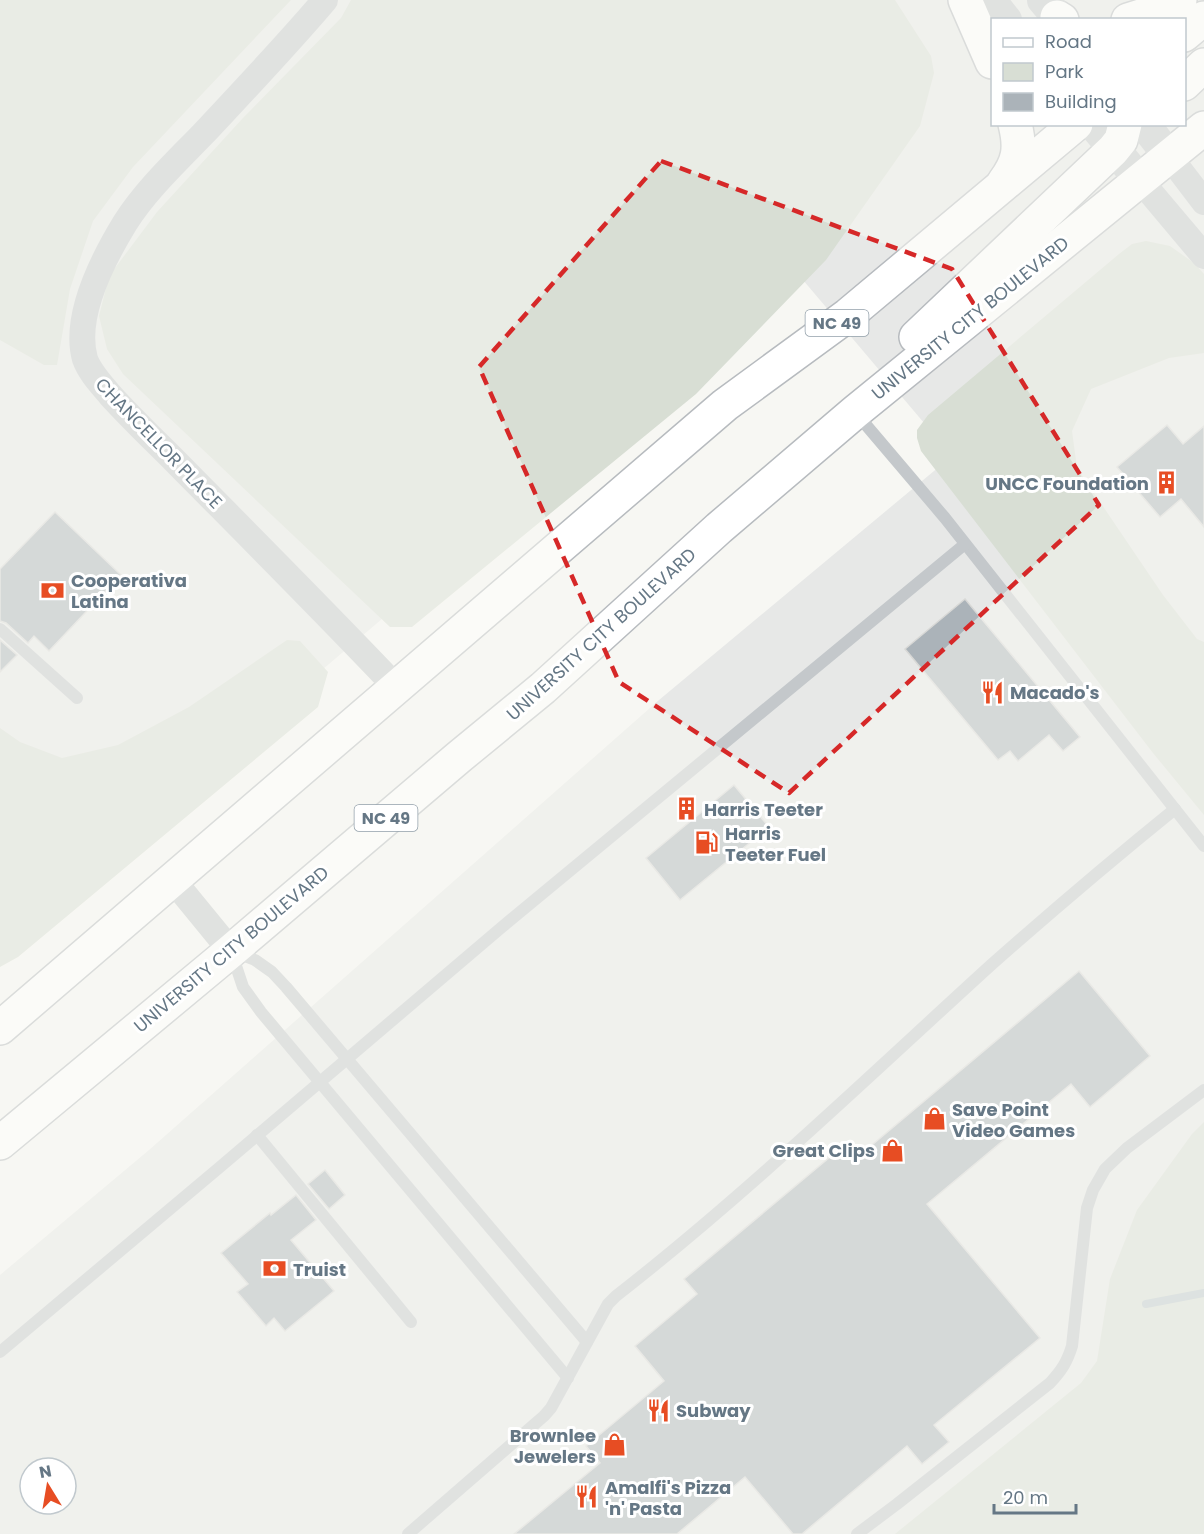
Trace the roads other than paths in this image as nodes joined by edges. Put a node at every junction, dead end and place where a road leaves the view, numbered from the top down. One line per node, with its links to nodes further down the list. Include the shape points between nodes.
1 (325, 0): 25 (street, CHANCELLOR PLACE, via 126,221 88,300 83,347 96,378 120,405)
2 (965, 0): 9 (main road)
3 (990, 0): 5 (street)
4 (1180, 0): 6 (main road)
5 (1004, 18)
6 (1134, 18)
7 (1204, 18): 8 (main road)
8 (1186, 34)
9 (991, 58)
10 (1204, 65): 11 (main road)
11 (1186, 83)
12 (1015, 126): 19 (main road, NC 49, via 1017,156 1013,169)
13 (1074, 126): 19 (main road, NC 49)
14 (1107, 126): 16 (street)
15 (1204, 128): 17 (main road, UNIVERSITY CITY BOULEVARD / NC 49)
16 (1135, 130): 17 (street); 18 (main road, via 1131,151); 22 (main road, via 902,350)
17 (1169, 156): 18 (main road, UNIVERSITY CITY BOULEVARD / NC 49); 20 (street)
18 (1140, 180): 21 (street); 22 (main road, UNIVERSITY CITY BOULEVARD / NC 49)
19 (998, 189): 25 (main road, NC 49, via 848,315 725,405)
20 (1204, 202)
21 (1204, 256)
22 (855, 412): 23 (lane); 30 (main road, UNIVERSITY CITY BOULEVARD / NC 49, via 719,528 543,688)
23 (965, 543): 27 (lane); 32 (lane)
24 (0, 629): 26 (lane)
25 (397, 688): 29 (main road, NC 49)
26 (77, 698)
27 (1174, 809): 28 (lane); 38 (lane, via 993,964 756,1179 616,1296)
28 (1204, 846)
29 (172, 879): 30 (street); 31 (main road, NC 49)
30 (231, 951): 32 (lane, via 272,972); 33 (lane, via 250,998); 36 (main road, UNIVERSITY CITY BOULEVARD / NC 49)
31 (0, 1028)
32 (347, 1059): 33 (lane); 38 (lane)
33 (319, 1083): 35 (lane); 40 (lane)
34 (1204, 1090): 42 (lane, via 1127,1148 1105,1169 1093,1190 1087,1208 1072,1346 1061,1372)
35 (257, 1135): 37 (lane); 39 (lane)
36 (0, 1143)
37 (411, 1322)
38 (587, 1342): 40 (lane)
39 (0, 1352)
40 (568, 1378): 41 (lane, via 544,1416)
41 (408, 1534)
42 (856, 1534)

